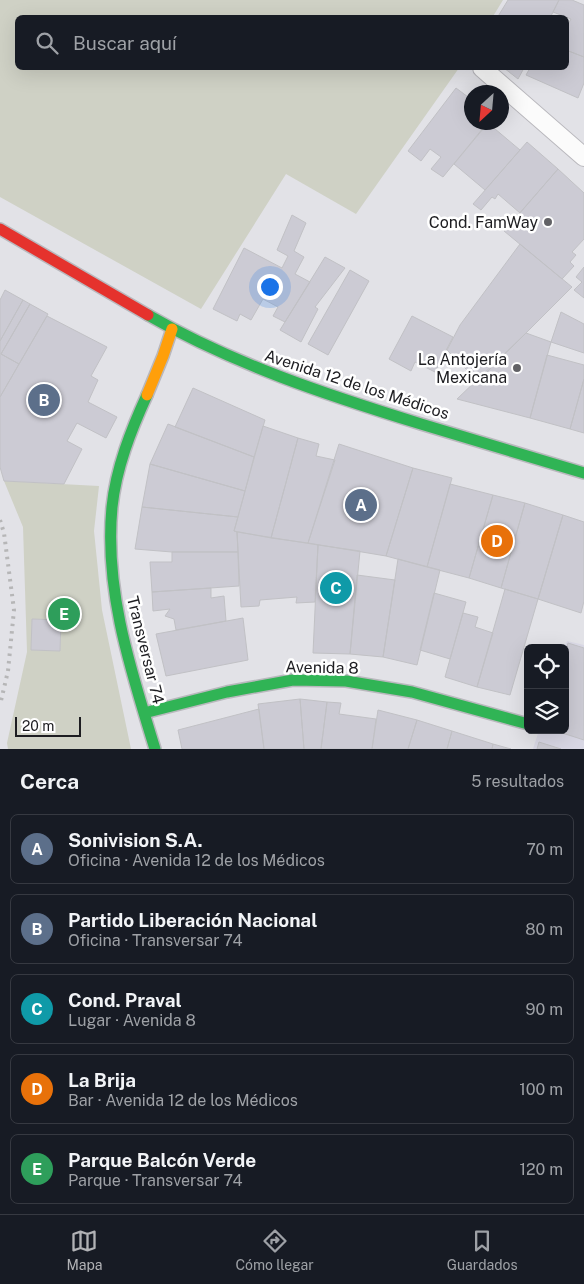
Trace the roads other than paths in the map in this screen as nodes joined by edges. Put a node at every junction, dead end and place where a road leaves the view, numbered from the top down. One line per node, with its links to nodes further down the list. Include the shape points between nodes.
1 (484, 70): 2 (street)
2 (583, 152)
3 (0, 229): 4 (street, Avenida 12 de los Médicos)
4 (172, 329): 5 (street, Avenida 12 de los Médicos, via 250,365 330,396); 6 (street, Transversar 74, via 168,347 130,435 112,506 111,559 121,631)
5 (584, 473)
6 (144, 713): 7 (street, Avenida 8, via 227,692 293,680 346,680 412,692); 8 (street, Transversar 74)
7 (524, 723)
8 (155, 749)

